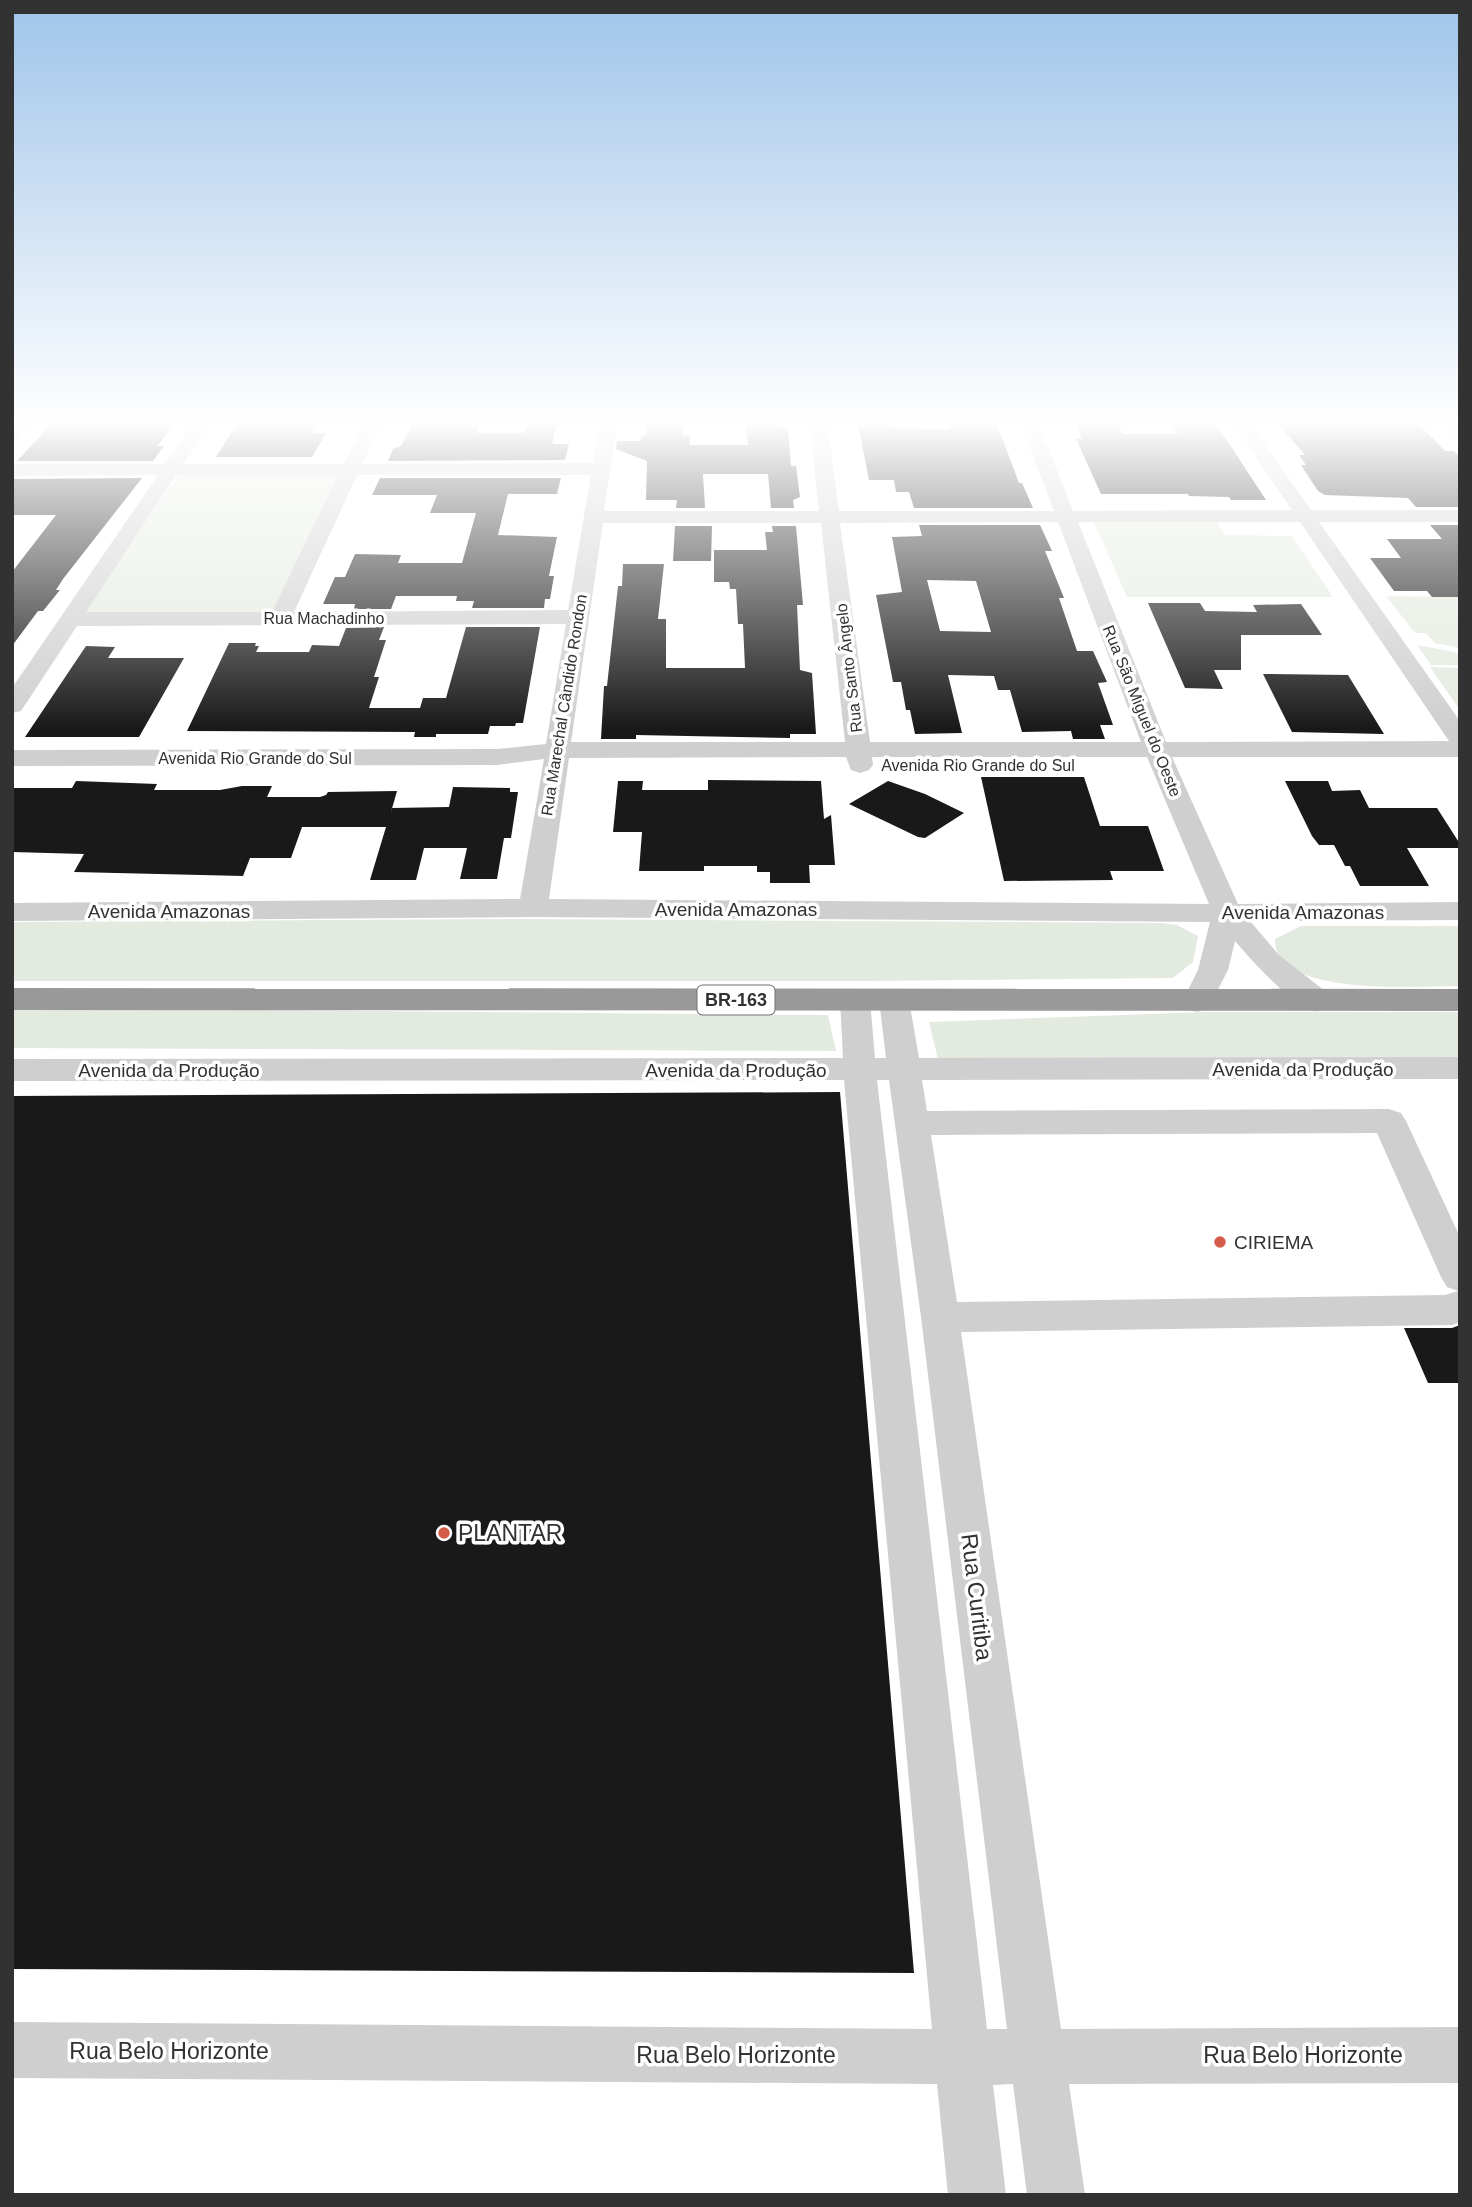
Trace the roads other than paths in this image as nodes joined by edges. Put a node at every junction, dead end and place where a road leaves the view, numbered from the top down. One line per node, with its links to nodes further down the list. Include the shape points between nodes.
1 (136, 522): 9 (street)
2 (326, 522): 8 (street)
3 (592, 522): 7 (street, Rua Marechal Cândido Rondon)
4 (831, 522): 13 (street, Rua Santo Ângelo)
5 (1068, 522): 14 (street, Rua São Miguel do Oeste)
6 (1309, 522): 11 (street)
7 (578, 617): 8 (street, Rua Machadinho); 16 (street, Rua Marechal Cândido Rondon)
8 (280, 618): 9 (street, Rua Machadinho)
9 (70, 619): 10 (street)
10 (12, 706)
11 (1460, 739)
12 (1460, 749): 14 (street, Avenida Rio Grande do Sul)
13 (859, 757): 14 (street, Avenida Rio Grande do Sul); 16 (street, Avenida Rio Grande do Sul)
14 (1159, 757): 17 (street, Avenida Rio Grande do Sul); 21 (street, Rua São Miguel do Oeste)
15 (12, 758): 16 (street, Avenida Rio Grande do Sul)
16 (556, 758): 18 (street, Rua Marechal Cândido Rondon)
17 (1460, 763)
18 (533, 908): 20 (street, Avenida Amazonas); 21 (street, Avenida Amazonas)
19 (1460, 911): 21 (street, Avenida Amazonas)
20 (12, 912)
21 (1227, 913): 25 (street, via 1220,949); 26 (street, Rua São Miguel do Oeste, via 1268,962)
22 (12, 999): 23 (highway, BR-163)
23 (875, 1000): 25 (highway, BR-163); 28 (street); 29 (street, Rua Curitiba)
24 (1460, 1000): 26 (highway, BR-163)
25 (1197, 1002): 26 (highway, BR-163)
26 (1319, 1002)
27 (1460, 1068): 30 (street, Avenida da Produção)
28 (860, 1069): 29 (street, Avenida da Produção); 31 (street, Avenida da Produção); 40 (street)
29 (904, 1069): 30 (street, Avenida da Produção); 33 (street, Rua Curitiba)
30 (1363, 1069): 32 (street)
31 (12, 1070)
32 (1389, 1121): 33 (street); 34 (street)
33 (910, 1123): 36 (street, Rua Curitiba)
34 (1460, 1277)
35 (1460, 1305): 36 (street, via 1452,1310)
36 (940, 1317): 38 (street, Rua Curitiba)
37 (12, 2050): 40 (street, Rua Belo Horizonte)
38 (1036, 2055): 39 (street, Rua Belo Horizonte); 40 (street, Rua Belo Horizonte); 42 (street, Rua Curitiba)
39 (1460, 2055)
40 (963, 2057): 41 (street)
41 (977, 2195)
42 (1056, 2195)

